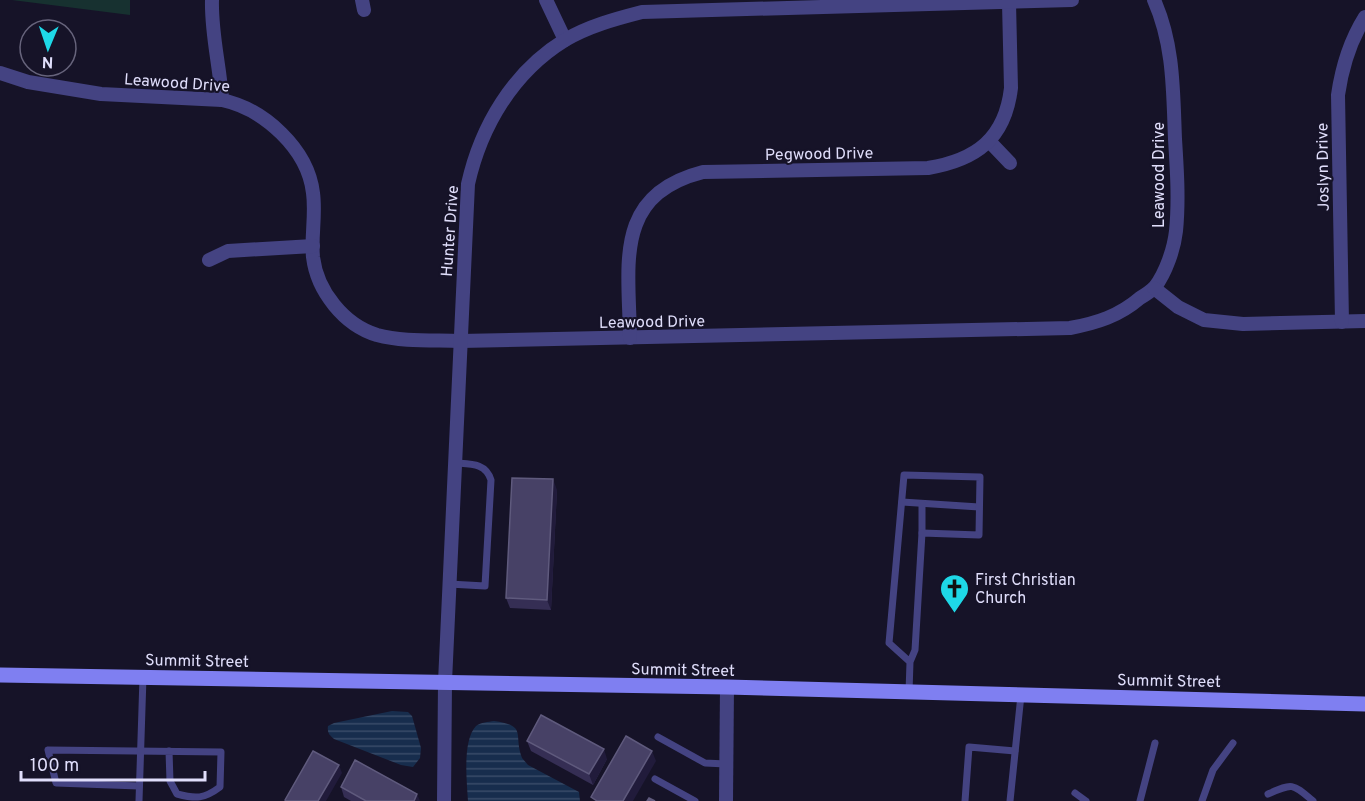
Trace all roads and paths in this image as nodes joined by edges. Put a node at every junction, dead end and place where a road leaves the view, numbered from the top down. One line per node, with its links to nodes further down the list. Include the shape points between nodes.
1 (212, 0): 9 (street)
2 (546, 0): 7 (street)
3 (1072, 0): 5 (street, Hunter Drive)
4 (1154, 0): 14 (street, Leawood Drive, via 1172,60 1177,173 1173,247)
5 (1009, 3): 7 (street, Hunter Drive, via 642,12 611,20); 10 (street, Pegwood Drive, via 1009,102)
6 (1365, 16): 16 (street, Joslyn Drive, via 1347,52 1338,95)
7 (565, 40): 18 (street, Hunter Drive, via 514,85 491,118 478,148 468,184)
8 (0, 73): 9 (street, Leawood Drive, via 101,94)
9 (222, 100): 12 (street, Leawood Drive, via 256,112 303,160 313,192)
10 (989, 141): 11 (street); 17 (street, Pegwood Drive, via 952,164 928,168 703,172 683,177 650,201 632,232)
11 (1010, 163)
12 (313, 246): 13 (street, via 228,251); 18 (street, Leawood Drive, via 316,267 329,299 357,326 376,335 401,339)
13 (209, 260)
14 (1154, 288): 16 (street, via 1204,321); 17 (street, Leawood Drive, via 1114,316 1070,328)
15 (1365, 321): 16 (street)
16 (1342, 322)
17 (630, 338): 18 (street, Leawood Drive)
18 (460, 341): 19 (street, Hunter Drive)
19 (456, 464): 24 (street, Hunter Drive); 24 (lane, via 476,464 489,473 487,562 485,586)
20 (902, 502): 21 (lane); 22 (lane, via 904,475 980,477); 25 (lane, via 890,643)
21 (922, 504): 22 (lane); 23 (lane)
22 (980, 507): 23 (lane, via 979,535)
23 (922, 533): 25 (lane, via 915,650)
24 (449, 584): 28 (street, Hunter Drive)
25 (910, 662): 30 (lane)
26 (0, 675): 27 (main road, Summit Street)
27 (143, 677): 28 (main road, Summit Street); 36 (lane)
28 (445, 682): 29 (main road, Summit Street); 45 (street, Hunter Drive)
29 (728, 687): 30 (main road, Summit Street); 39 (street)
30 (909, 692): 31 (main road, Summit Street)
31 (1021, 695): 32 (main road, Summit Street); 38 (lane)
32 (1365, 704)
33 (658, 737): 39 (lane, via 705,763)
34 (1155, 743): 51 (lane)
35 (1233, 743): 52 (lane, via 1213,771)
36 (141, 750): 37 (lane); 41 (lane); 41 (lane, via 48,750 56,783)
37 (169, 751): 37 (lane, via 170,781 177,794 194,799 220,787 221,753)
38 (1016, 751): 48 (lane, via 969,747); 49 (lane)
39 (726, 764): 47 (street)
40 (655, 779): 46 (lane)
41 (140, 786): 44 (lane)
42 (1076, 793): 50 (lane)
43 (1268, 794): 53 (lane, via 1288,785)
44 (139, 801)
45 (444, 801)
46 (695, 801)
47 (726, 801)
48 (965, 801)
49 (1010, 801)
50 (1086, 801)
51 (1140, 801)
52 (1202, 801)
53 (1313, 801)

